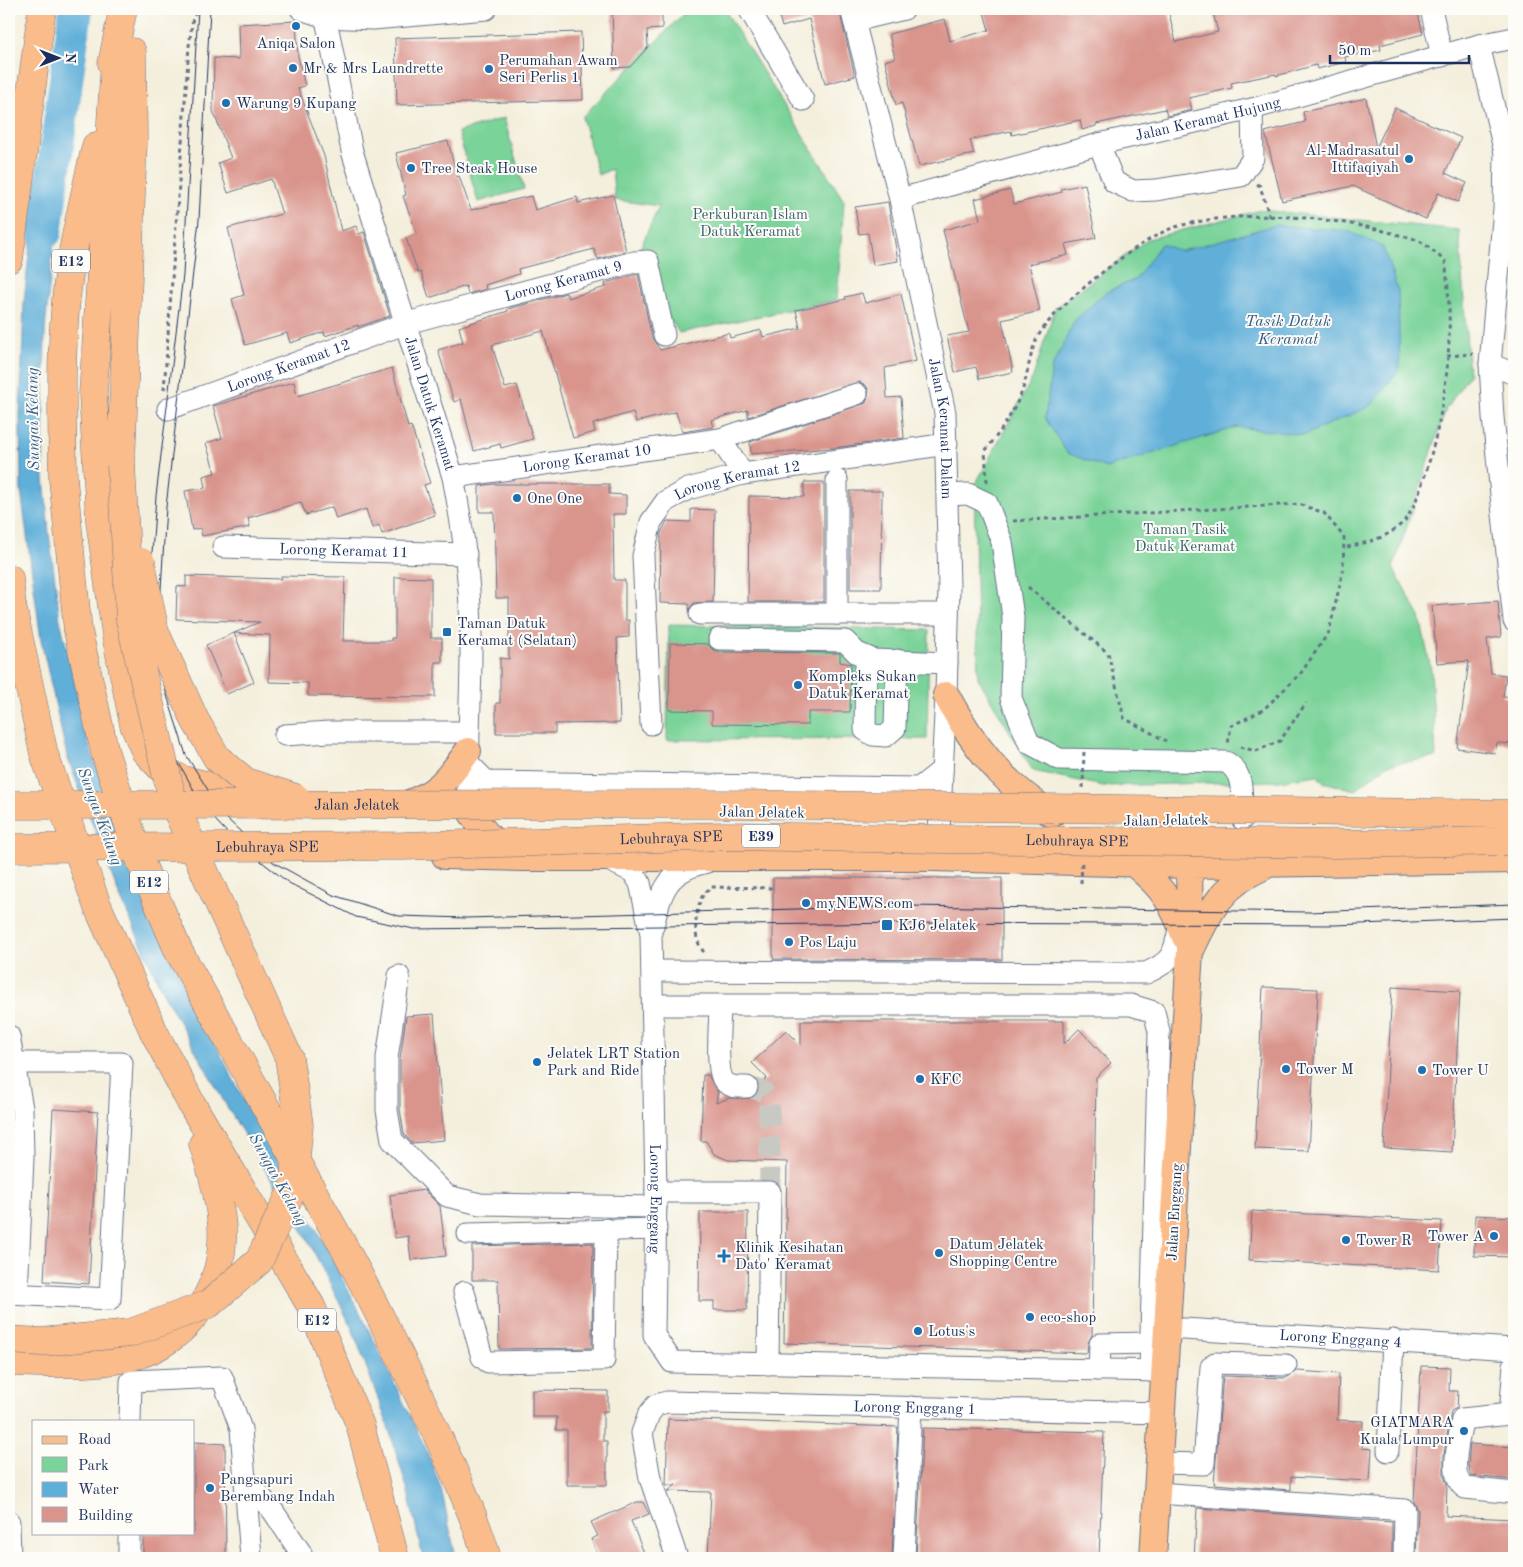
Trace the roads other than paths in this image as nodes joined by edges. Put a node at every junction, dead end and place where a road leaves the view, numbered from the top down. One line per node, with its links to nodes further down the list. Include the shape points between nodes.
1 (30, 9): 17 (highway)
2 (42, 9): 22 (highway)
3 (123, 9): 14 (highway, E12)
4 (132, 9): 31 (highway, via 133,140)
5 (301, 9): 10 (street)
6 (486, 9): 10 (street, via 373,19)
7 (749, 9): 16 (street)
8 (904, 9): 11 (street)
9 (1431, 9): 15 (street)
10 (325, 13): 23 (street, Jalan Datuk Keramat, via 352,150)
11 (853, 15): 20 (street, Jalan Keramat Dalam)
12 (1514, 38): 13 (street, Jalan Keramat Hujung)
13 (1479, 45): 15 (street, Jalan Keramat Hujung); 21 (street, via 1502,134)
14 (116, 47): 53 (highway, via 93,394 100,521 116,635 134,725 144,751 162,769 183,780); 118 (highway, E12, bridge, via 71,263 62,378 62,479 78,631 105,753 141,863 178,950 384,1322 445,1451)
15 (1442, 56): 18 (street, Jalan Keramat Hujung)
16 (803, 100)
17 (9, 108)
18 (1252, 109): 19 (street, Jalan Keramat Hujung); 19 (street, via 1253,158 1241,176 1133,191 1114,182)
19 (1099, 144): 20 (street, Jalan Keramat Hujung)
20 (900, 199): 30 (street, Jalan Keramat Dalam, via 941,388)
21 (1509, 210): 25 (street)
22 (9, 259)
23 (407, 323): 24 (street, Lorong Keramat 9, via 634,262 648,261); 28 (street, Lorong Keramat 12); 33 (street, Jalan Datuk Keramat)
24 (664, 335)
25 (1490, 364): 26 (street); 42 (street)
26 (1514, 374)
27 (858, 394): 29 (street, Lorong Keramat 10)
28 (168, 409)
29 (720, 439): 32 (street); 33 (street, Lorong Keramat 10)
30 (947, 444): 32 (street, Lorong Keramat 12); 35 (street, Jalan Keramat Dalam)
31 (121, 466): 54 (highway, bridge, via 155,632 195,720 217,758 246,782 297,798); 95 (highway, bridge, via 130,620 173,802 289,1058 299,1125 293,1188 258,1261 209,1304 130,1333 41,1342)
32 (744, 474): 48 (street, Lorong Keramat 12, via 688,489 666,501 651,522 643,556)
33 (453, 477): 37 (street, Jalan Datuk Keramat)
34 (837, 480): 40 (street)
35 (948, 495): 41 (street, Jalan Keramat Dalam); 60 (street, via 968,494 987,503 1002,542 1013,617 1011,698 1028,743 1059,759 1225,750 1240,775)
36 (223, 547): 37 (street, Lorong Keramat 11)
37 (466, 554): 50 (street, Jalan Datuk Keramat, via 471,649)
38 (9, 578): 85 (highway, E12, bridge, via 12,606 44,754 97,905 154,1032)
39 (700, 614): 40 (street)
40 (838, 614): 41 (street)
41 (948, 614): 46 (street, Jalan Keramat Dalam)
42 (1514, 621)
43 (719, 639): 44 (street, via 844,640 858,654)
44 (866, 657): 45 (street); 45 (street, via 865,730 873,735 886,736 895,728)
45 (897, 660): 46 (street)
46 (946, 663): 47 (street, Jalan Keramat Dalam)
47 (946, 696): 51 (street, Jalan Keramat Dalam); 62 (main road, via 993,767 1022,794)
48 (651, 724)
49 (285, 735): 50 (street, via 328,732)
50 (468, 748): 51 (street, via 487,782 920,788); 56 (main road, via 451,775 434,793); 57 (street, Jalan Datuk Keramat)
51 (942, 770): 59 (street, Jalan Keramat Dalam)
52 (9, 800): 53 (main road, Jalan Jelatek, bridge, via 184,804)
53 (277, 800): 56 (main road, Jalan Jelatek)
54 (724, 804): 55 (highway, Lebuhraya SPE / E39, bridge); 58 (highway, Lebuhraya SPE / E39, bridge)
55 (9, 805)
56 (398, 807): 57 (main road, Jalan Jelatek)
57 (468, 807): 59 (main road, Jalan Jelatek); 66 (main road, via 497,846)
58 (1514, 812): 60 (main road, Jalan Jelatek)
59 (940, 815): 62 (main road, Jalan Jelatek); 69 (street, Jalan Keramat Dalam)
60 (1242, 819): 61 (main road, Jalan Jelatek)
61 (1149, 820): 62 (main road, Jalan Jelatek); 72 (main road, Jalan Enggang, via 1179,835 1186,845)
62 (1064, 821)
63 (1514, 841): 64 (highway, Lebuhraya SPE / E39, bridge, via 1332,844 724,836)
64 (402, 846): 65 (highway, Lebuhraya SPE / E39, bridge); 74 (highway, bridge)
65 (9, 847): 66 (main road, bridge, via 188,846 328,854)
66 (521, 858): 67 (main road)
67 (601, 858): 68 (main road); 76 (street, Lorong Enggang, via 633,872 640,883)
68 (725, 858): 69 (main road); 76 (street, Lorong Enggang, via 692,865 676,874 660,900)
69 (938, 858): 71 (main road)
70 (1514, 860): 73 (main road)
71 (1134, 865): 72 (main road); 75 (main road, via 1162,890 1173,905)
72 (1189, 865): 73 (main road); 77 (main road, Jalan Enggang)
73 (1265, 865): 77 (main road, via 1226,889)
74 (9, 866)
75 (1180, 924): 77 (main road); 78 (street, via 1175,949 1164,965 1146,973)
76 (651, 934): 78 (street, Lorong Enggang)
77 (1190, 951): 94 (main road, Jalan Enggang)
78 (653, 970): 80 (street, Lorong Enggang)
79 (399, 976): 86 (street, via 387,1058 387,1110 392,1140 447,1196 480,1204)
80 (654, 1005): 81 (street); 86 (street, Lorong Enggang)
81 (720, 1006): 84 (street, via 720,1070 724,1081 732,1087); 94 (street, via 1130,1004 1154,1012 1159,1031)
82 (9, 1036): 83 (street)
83 (11, 1063): 87 (street, via 22,1108); 92 (street, via 122,1063 110,1299)
84 (747, 1087)
85 (191, 1103): 98 (highway, bridge, via 214,1178 222,1219 222,1251 215,1280 204,1305 184,1328 160,1346 131,1357 91,1364); 117 (highway, E12, via 311,1306 360,1425)
86 (656, 1200): 89 (street, Lorong Enggang); 99 (street, via 770,1192)
87 (15, 1208): 92 (street)
88 (606, 1229): 89 (street); 90 (street); 91 (street, via 604,1360 488,1362 482,1357)
89 (656, 1229): 99 (street, Lorong Enggang, via 654,1336 672,1362)
90 (468, 1234)
91 (464, 1292)
92 (13, 1294)
93 (1270, 1333): 94 (street, Lorong Enggang 4); 96 (street, Lorong Enggang 4); 107 (street, via 1277,1365 1215,1363 1211,1367 1204,1464)
94 (1158, 1336): 100 (street, Lorong Enggang 4, via 1100,1344); 101 (main road, Jalan Enggang)
95 (9, 1340)
96 (1393, 1340): 97 (street, Lorong Enggang 4); 106 (street)
97 (1514, 1349)
98 (9, 1362)
99 (768, 1364): 100 (street, Lorong Enggang)
100 (1099, 1370): 101 (street, Lorong Enggang)
101 (1157, 1371): 104 (main road, Jalan Enggang)
102 (1514, 1372): 110 (street, via 1510,1414 1462,1420 1456,1473 1458,1483 1465,1488)
103 (911, 1407): 104 (street, Lorong Enggang 1); 119 (street, Lorong Enggang 1, via 667,1402 656,1405 642,1433 650,1478); 120 (street)
104 (1162, 1413): 107 (main road, Jalan Enggang)
105 (130, 1420): 108 (street, via 131,1381 222,1376 241,1429)
106 (1388, 1451)
107 (1159, 1463): 109 (main road, Jalan Enggang)
108 (245, 1478): 115 (street); 116 (street, via 273,1511 301,1552)
109 (1157, 1493): 121 (main road, Jalan Enggang); 122 (street, via 1405,1510)
110 (1514, 1493)
111 (9, 1522): 113 (street)
112 (129, 1534): 114 (street)
113 (10, 1558)
114 (129, 1558)
115 (251, 1558)
116 (301, 1558)
117 (395, 1558)
118 (487, 1558)
119 (677, 1558)
120 (904, 1558)
121 (1153, 1558)
122 (1404, 1558)

